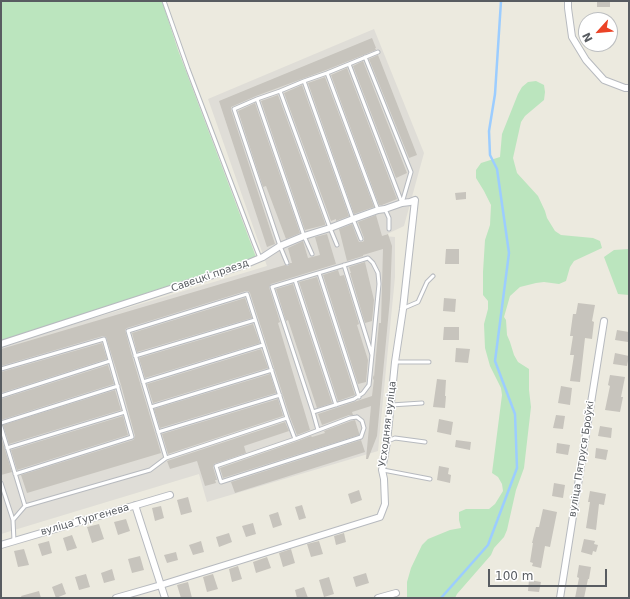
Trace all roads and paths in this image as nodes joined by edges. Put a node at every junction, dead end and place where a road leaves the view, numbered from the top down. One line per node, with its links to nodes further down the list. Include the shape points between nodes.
1 (164, 1): 23 (lane)
2 (568, 1): 8 (street, via 572,37 586,60 604,80)
3 (378, 52): 4 (lane)
4 (365, 57): 5 (lane); 12 (lane, via 411,172)
5 (349, 64): 6 (lane); 12 (lane)
6 (328, 73): 7 (lane); 14 (lane)
7 (304, 81): 9 (lane); 15 (lane)
8 (629, 88)
9 (280, 91): 10 (lane); 16 (lane)
10 (257, 99): 18 (lane); 21 (lane, via 234,109)
11 (415, 200): 12 (street, Савецкі праезд); 29 (street, Усходняя вуліца)
12 (402, 203): 13 (street, Савецкі праезд)
13 (385, 209): 14 (street, Савецкі праезд); 17 (lane, via 389,218)
14 (378, 210): 15 (street, Савецкі праезд)
15 (353, 219): 16 (street, Савецкі праезд); 19 (lane)
16 (330, 228): 18 (street, Савецкі праезд); 20 (lane)
17 (389, 229)
18 (304, 236): 21 (street, Савецкі праезд); 22 (lane)
19 (361, 239)
20 (337, 245)
21 (280, 246): 23 (street, Савецкі праезд); 24 (lane)
22 (312, 254)
23 (260, 258): 32 (street, Савецкі праезд)
24 (287, 263)
25 (344, 265): 26 (lane); 35 (lane); 35 (lane, via 368,258 378,273)
26 (319, 273): 28 (lane); 45 (lane)
27 (433, 276): 29 (lane, via 427,282 418,302)
28 (295, 280): 47 (lane); 51 (lane, via 272,287)
29 (403, 309): 37 (street, Усходняя вуліца)
30 (255, 320): 33 (lane); 34 (lane); 34 (lane, via 247,294 128,332)
31 (604, 321): 77 (street, вуліца Пятруся Броўкі)
32 (1, 344)
33 (263, 345): 40 (lane); 41 (lane)
34 (135, 356): 41 (lane)
35 (372, 357): 45 (lane, via 369,385)
36 (110, 361): 39 (lane, via 104,339); 42 (lane); 44 (lane)
37 (395, 362): 38 (lane); 48 (street, Усходняя вуліца)
38 (429, 362)
39 (1, 369)
40 (272, 370): 43 (lane); 49 (lane)
41 (143, 382): 49 (lane)
42 (118, 386): 50 (lane); 53 (lane)
43 (280, 395): 52 (lane); 56 (lane)
44 (1, 396)
45 (359, 396): 47 (lane)
46 (422, 403): 48 (lane)
47 (336, 405): 51 (lane)
48 (391, 405): 58 (street, Усходняя вуліца)
49 (151, 408): 56 (lane)
50 (125, 412): 60 (lane); 63 (lane, via 132,437)
51 (313, 412): 55 (lane)
52 (287, 418): 57 (lane); 61 (lane)
53 (1, 422)
54 (1, 427): 60 (lane)
55 (318, 430): 57 (lane); 57 (lane, via 357,417 362,420 364,428 361,437 221,482 216,466)
56 (158, 432): 61 (lane)
57 (295, 439)
58 (387, 442): 59 (lane, via 394,438); 62 (street, Усходняя вуліца)
59 (425, 442)
60 (7, 448): 63 (lane)
61 (166, 458): 68 (lane, via 150,470)
62 (382, 470): 64 (lane); 72 (street, Усходняя вуліца, via 385,504 380,517)
63 (15, 474): 68 (lane)
64 (430, 479)
65 (1, 483): 69 (lane)
66 (170, 495): 67 (street, вуліца Тургенева)
67 (135, 505): 70 (street, вуліца Тургенева); 72 (street)
68 (25, 506): 69 (lane)
69 (13, 520): 70 (lane)
70 (14, 541): 71 (street, вуліца Тургенева)
71 (1, 545)
72 (161, 585): 74 (street, Усходняя вуліца); 75 (street)
73 (396, 593): 76 (street)
74 (116, 598)
75 (165, 598)
76 (378, 598)
77 (560, 598)

